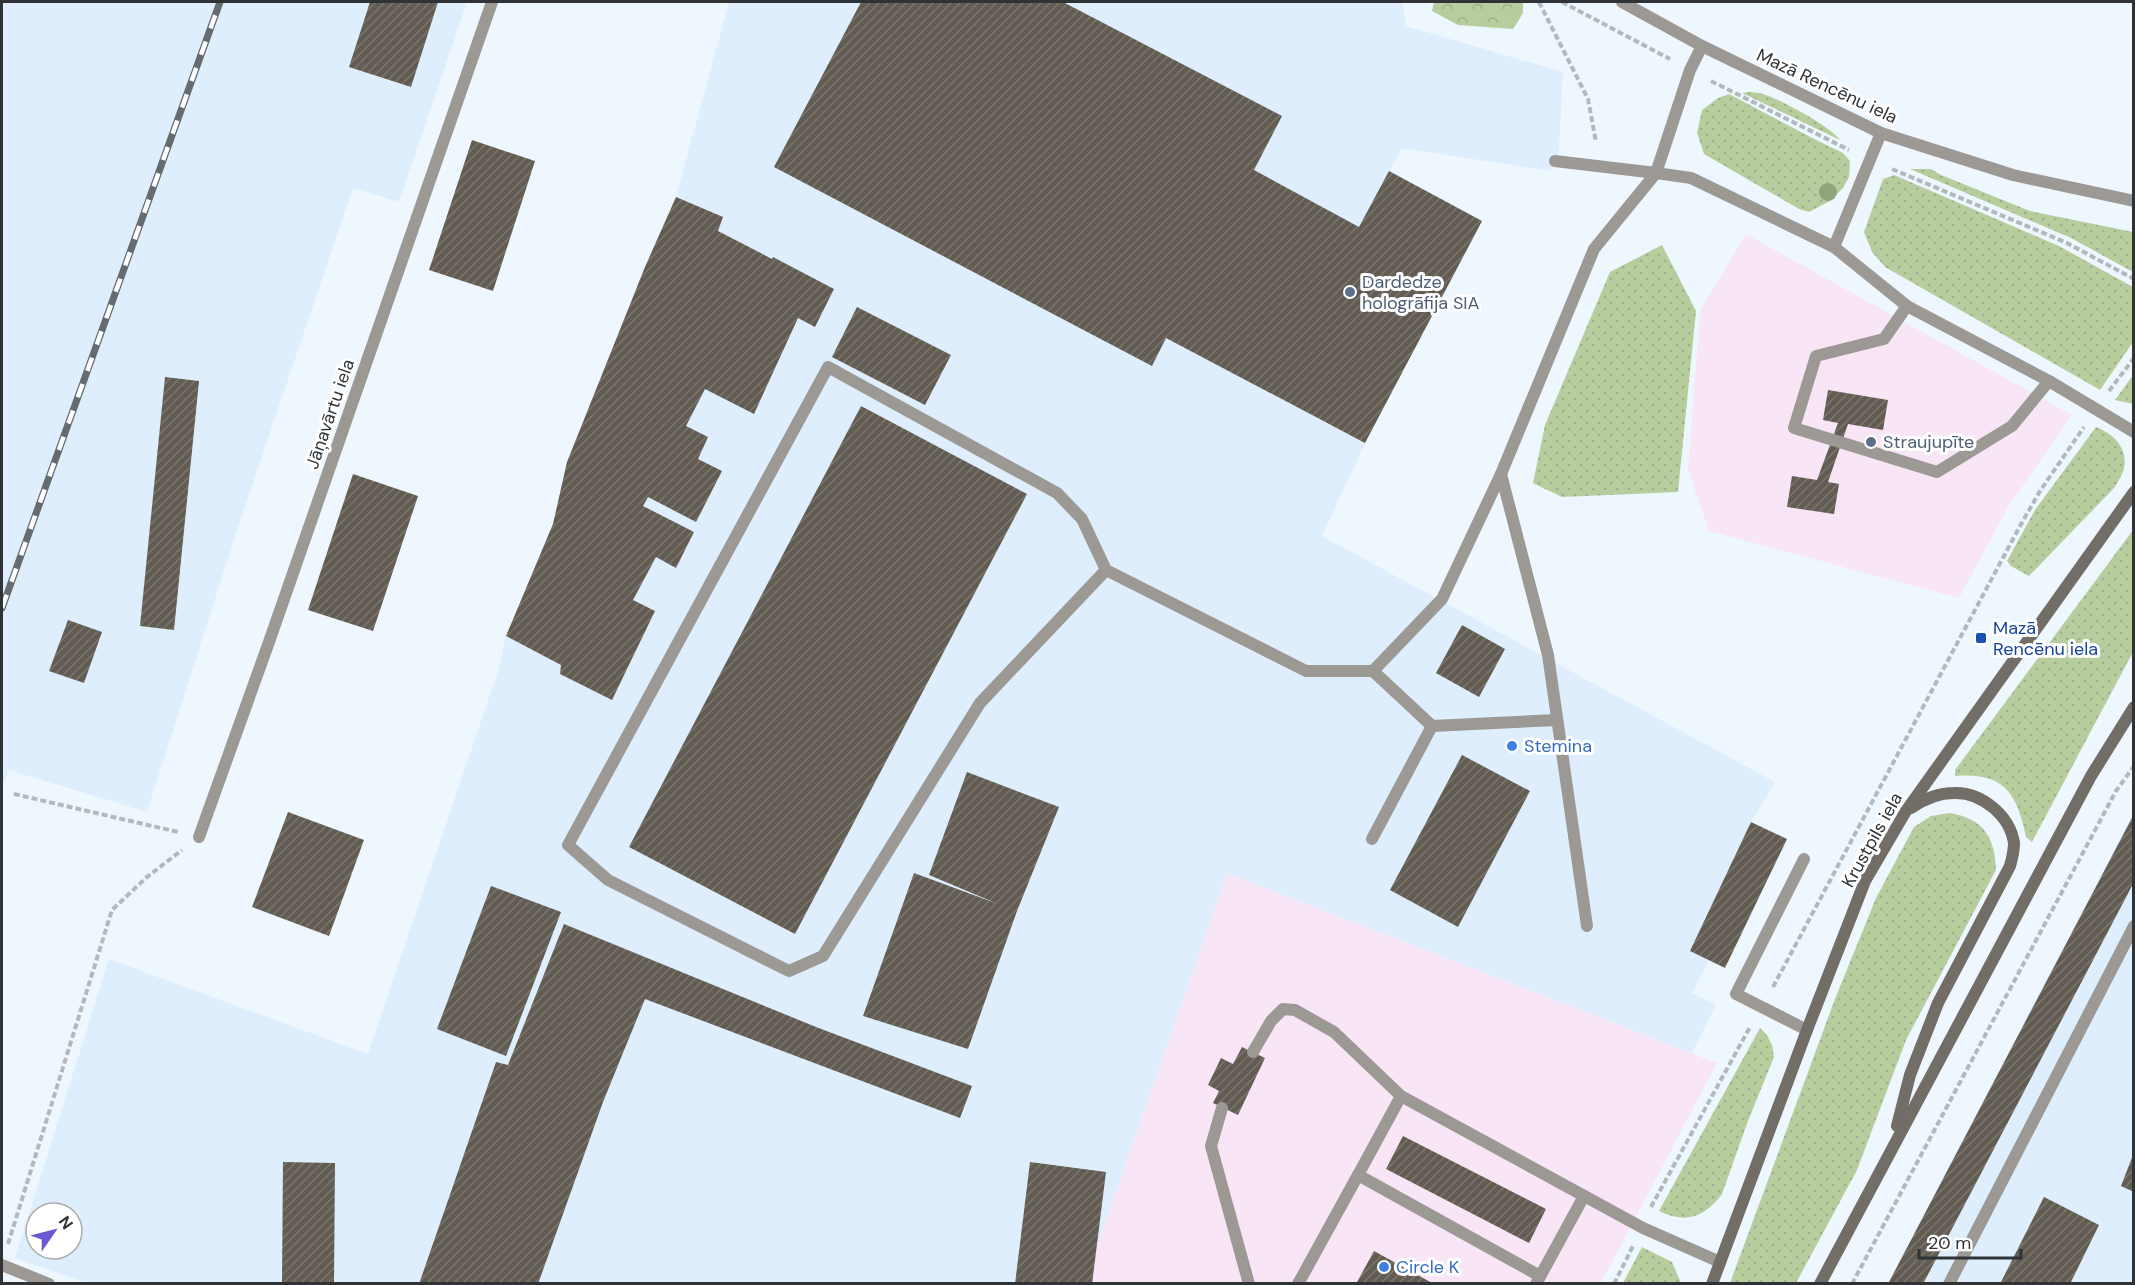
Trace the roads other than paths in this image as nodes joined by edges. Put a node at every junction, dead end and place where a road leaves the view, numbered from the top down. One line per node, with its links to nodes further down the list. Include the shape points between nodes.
1 (492, 2): 20 (street, Jāņavārtu iela)
2 (1622, 2): 3 (street, Mazā Rencēnu iela)
3 (1702, 46): 4 (street, Mazā Rencēnu iela); 6 (street, via 1690,70)
4 (1881, 133): 7 (street, Mazā Rencēnu iela, via 2013,175); 8 (street)
5 (1555, 161): 6 (street)
6 (1656, 173): 8 (street, via 1691,178); 12 (street, via 1594,249)
7 (2133, 201)
8 (1834, 247): 9 (street)
9 (1906, 306): 10 (street); 10 (street, via 1884,339 1816,356 1794,428 1937,472 2012,426)
10 (2049, 381): 11 (street)
11 (2133, 432)
12 (1501, 474): 15 (street, via 1442,599); 17 (street, via 1548,655)
13 (2133, 492): 19 (main road, Krustpils iela)
14 (1106, 570): 14 (street, via 1082,519 1057,493 828,367 568,845 608,880 789,970 823,956 980,703); 15 (street, via 1306,671)
15 (1373, 671): 18 (street)
16 (2133, 706): 29 (main road, via 2091,776)
17 (1557, 720): 18 (street); 23 (street)
18 (1432, 726): 21 (street)
19 (1906, 811): 25 (main road, Krustpils iela, via 1865,881); 29 (main road, via 1939,795 1969,795 1998,811 2009,826 2014,844 2010,866 1938,1003 1910,1075)
20 (199, 837)
21 (1372, 839)
22 (1804, 859): 25 (street, via 1736,994)
23 (1587, 926)
24 (2133, 927): 40 (street)
25 (1807, 1030): 33 (main road, Krustpils iela)
26 (1253, 1052): 27 (street, via 1283,1009 1295,1010 1334,1032)
27 (1401, 1096): 30 (street); 31 (street)
28 (1222, 1108): 36 (street, via 1211,1146)
29 (1893, 1144): 39 (main road)
30 (1358, 1175): 34 (street); 37 (street)
31 (1584, 1196): 33 (street, via 1643,1228); 34 (street)
32 (3, 1259): 35 (street)
33 (1720, 1262): 38 (main road, Krustpils iela)
34 (1538, 1280)
35 (49, 1284)
36 (1249, 1284)
37 (1298, 1284)
38 (1712, 1284)
39 (1820, 1284)
40 (1949, 1284)

